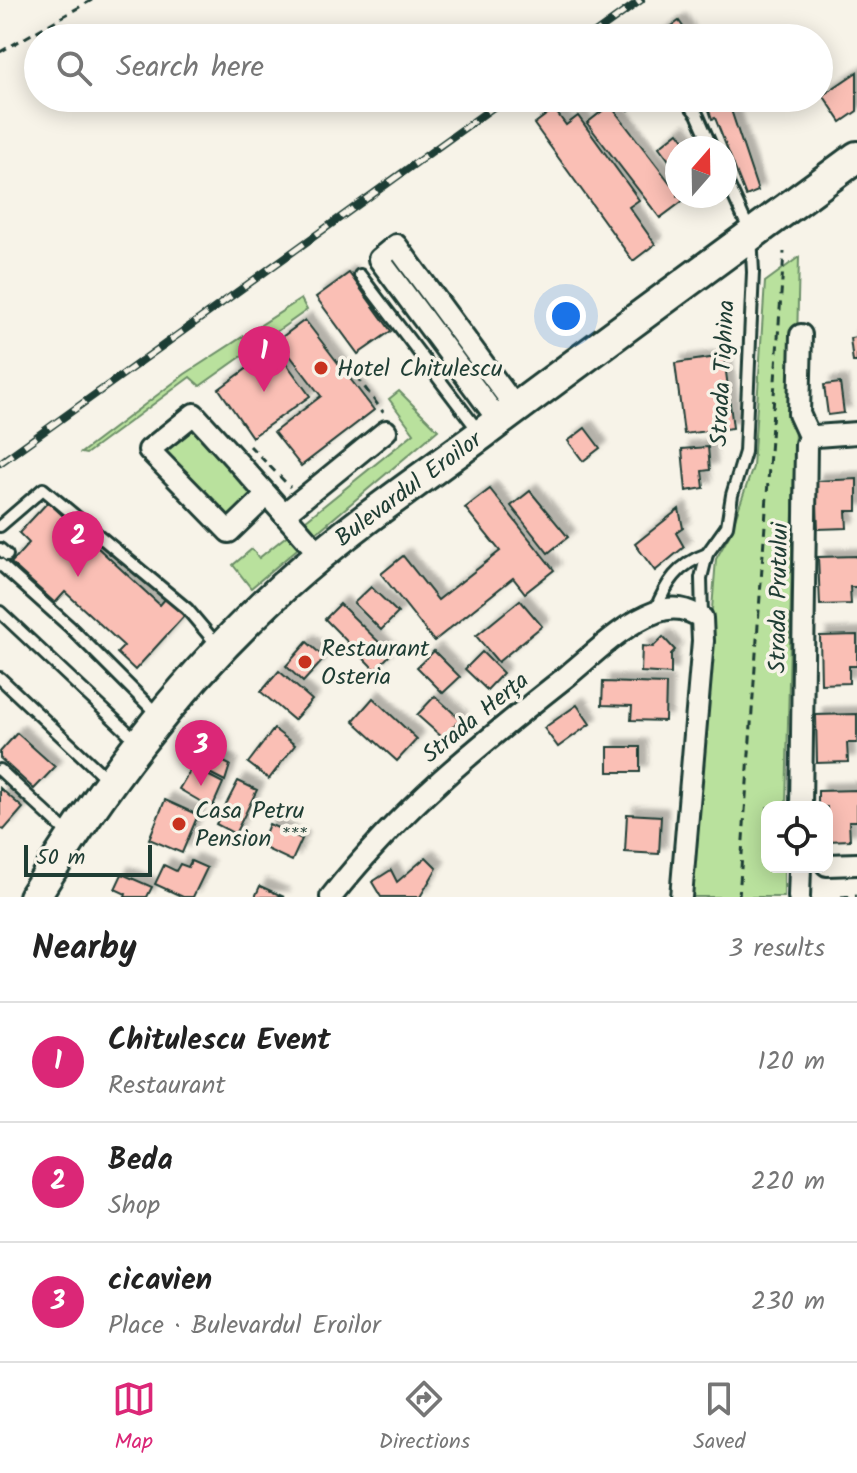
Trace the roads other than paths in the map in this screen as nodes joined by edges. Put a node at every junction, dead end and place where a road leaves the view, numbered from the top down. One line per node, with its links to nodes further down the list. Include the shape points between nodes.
1 (695, 112): 2 (lane)
2 (707, 136)
3 (857, 157): 5 (main road, Bulevardul Eroilor)
4 (737, 203): 5 (lane)
5 (751, 234): 8 (main road, Bulevardul Eroilor); 15 (lane, Strada Tighina, via 745,452 727,526)
6 (360, 275): 8 (lane)
7 (801, 335): 11 (street, via 799,414)
8 (499, 421): 8 (street, via 396,245 379,259); 17 (main road, Bulevardul Eroilor)
9 (380, 425): 13 (street)
10 (857, 433): 11 (street)
11 (810, 438): 29 (street, Strada Prutului, via 805,453)
12 (267, 495): 12 (street, via 242,452 194,414 149,450 229,532); 13 (street)
13 (284, 514): 17 (street)
14 (0, 526): 23 (lane, via 43,489 187,609)
15 (707, 554): 19 (lane, via 678,570 664,589); 21 (lane, via 699,597)
16 (2, 556): 22 (lane)
17 (321, 556): 23 (main road, Bulevardul Eroilor)
18 (59, 604): 22 (lane)
19 (665, 610): 21 (street, via 689,610); 35 (street, Strada Herța, via 626,629 471,751 426,791)
20 (0, 612): 26 (lane)
21 (702, 618): 36 (street)
22 (70, 627): 25 (lane)
23 (220, 649): 25 (main road, Bulevardul Eroilor)
24 (0, 678): 28 (lane)
25 (160, 717): 26 (main road, Bulevardul Eroilor)
26 (138, 743): 28 (main road, Bulevardul Eroilor)
27 (0, 770): 30 (lane)
28 (109, 781): 30 (main road, Bulevardul Eroilor)
29 (801, 801)
30 (72, 836): 34 (main road, Bulevardul Eroilor)
31 (857, 864): 32 (street)
32 (833, 865)
33 (800, 873): 37 (street)
34 (34, 897)
35 (331, 897)
36 (681, 897)
37 (799, 897)

